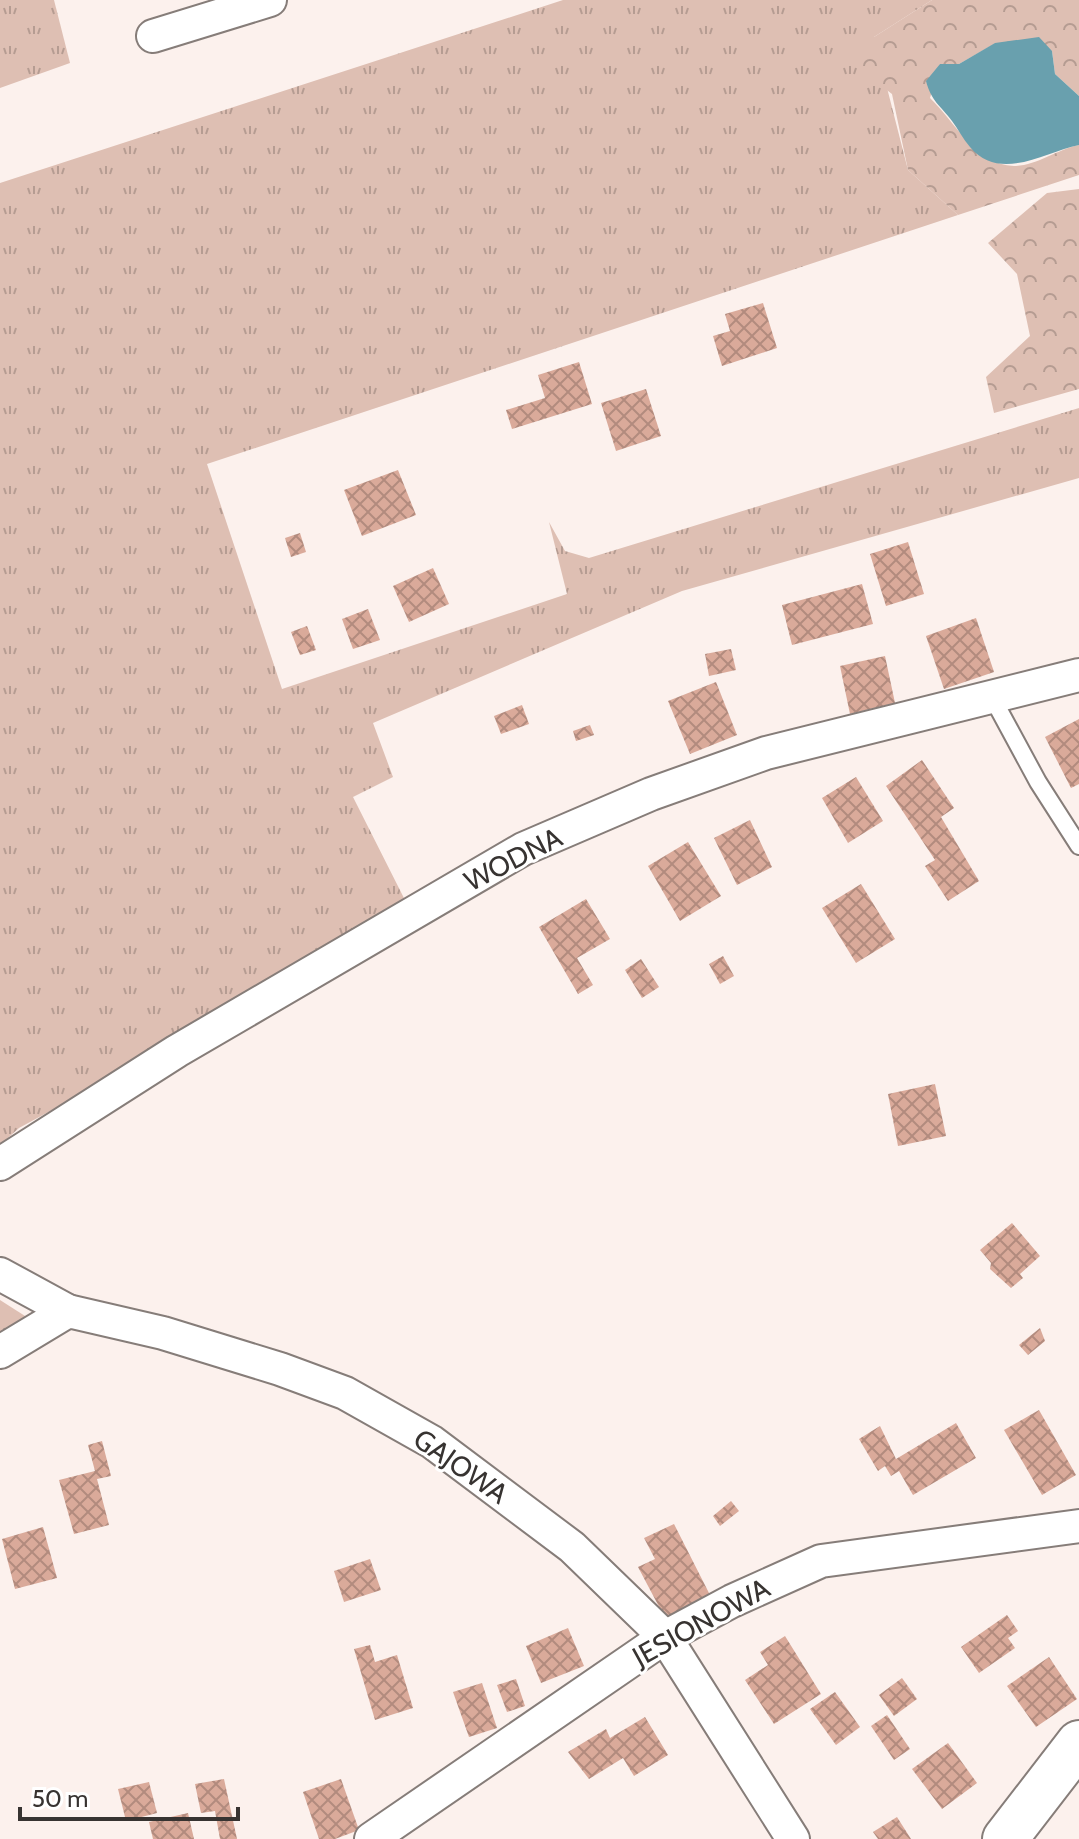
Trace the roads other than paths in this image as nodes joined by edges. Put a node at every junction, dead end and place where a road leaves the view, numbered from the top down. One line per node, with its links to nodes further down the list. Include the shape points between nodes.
1 (270, 0): 2 (street)
2 (153, 36)
3 (1079, 675): 4 (street, WODNA)
4 (992, 697): 5 (lane); 6 (street, WODNA, via 766,753 651,794 523,849 177,1051)
5 (1079, 846)
6 (0, 1164)
7 (0, 1274): 8 (street)
8 (68, 1311): 9 (street); 11 (street, GAJOWA, via 163,1333 345,1393 432,1442 572,1547)
9 (0, 1352)
10 (1079, 1526): 11 (street, JESIONOWA, via 821,1561)
11 (665, 1637): 13 (street, JESIONOWA); 14 (street, GAJOWA)
12 (1079, 1743): 15 (street)
13 (371, 1839)
14 (793, 1839)
15 (1005, 1839)

